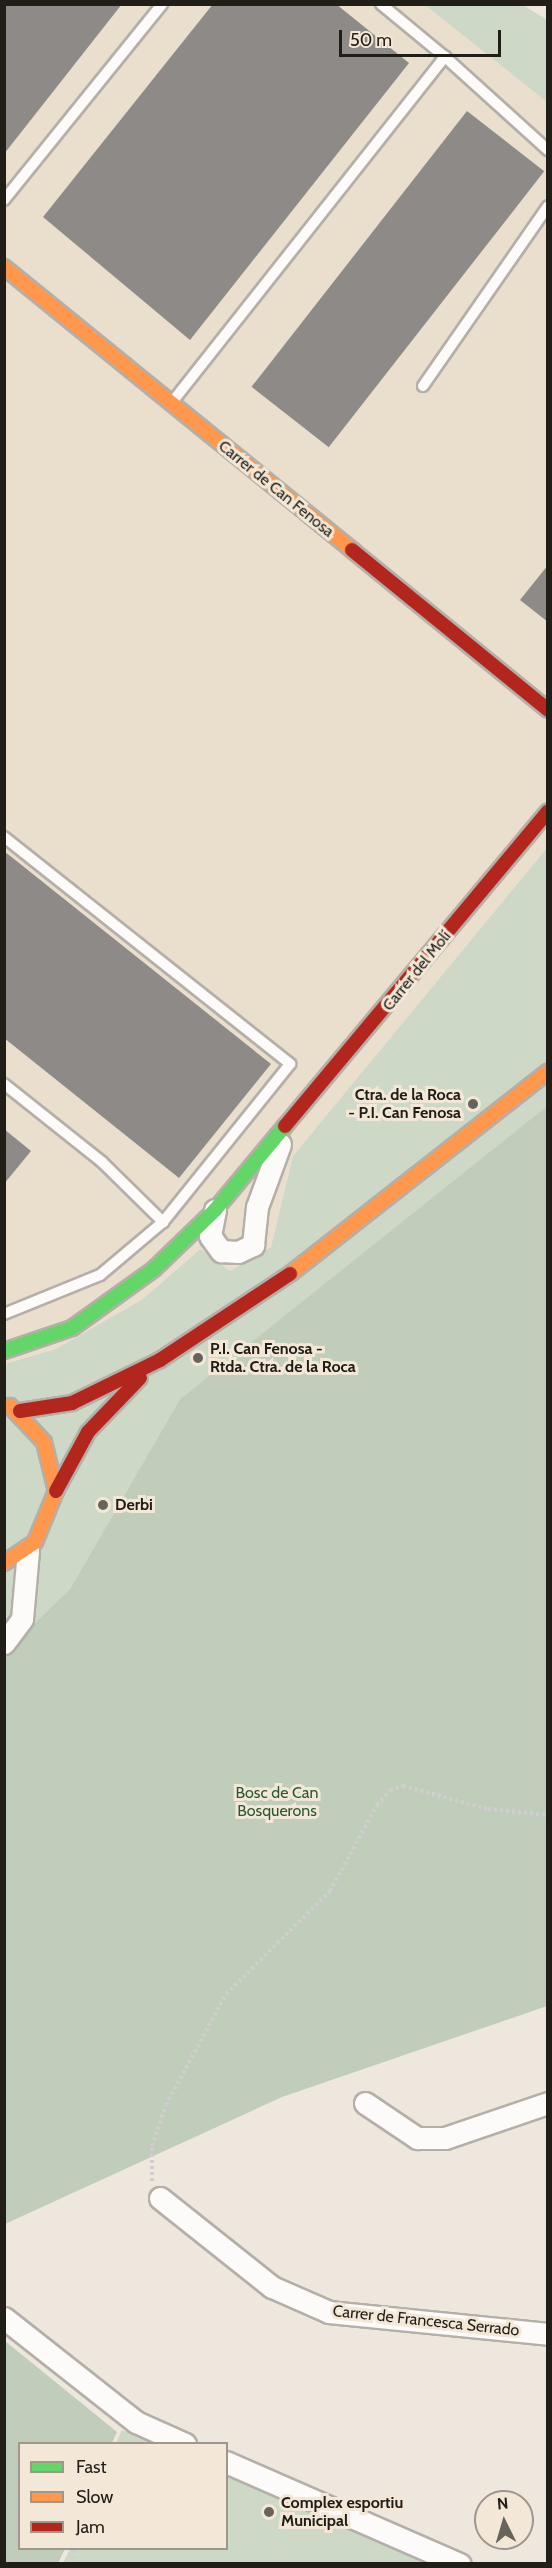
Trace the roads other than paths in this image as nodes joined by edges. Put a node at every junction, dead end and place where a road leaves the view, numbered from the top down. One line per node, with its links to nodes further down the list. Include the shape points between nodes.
1 (162, 4): 5 (lane)
2 (381, 4): 3 (lane)
3 (445, 57): 4 (lane); 9 (lane)
4 (548, 150)
5 (4, 200)
6 (548, 206): 8 (lane)
7 (4, 267): 9 (street, Carrer de Can Fenosa)
8 (423, 386)
9 (171, 404): 10 (street, Carrer de Can Fenosa)
10 (548, 710)
11 (548, 812): 15 (street, Carrer del Molí)
12 (4, 837): 17 (lane, via 290,1064)
13 (548, 1072): 20 (street, via 286,1277)
14 (4, 1084): 17 (lane, via 102,1162)
15 (287, 1129): 16 (street, Carrer del Molí); 16 (street, Carrer del Molí, via 268,1171 253,1245 238,1252 221,1251 210,1236)
16 (215, 1210): 19 (street, Carrer del Molí, via 154,1269 72,1328)
17 (163, 1222): 18 (lane, via 100,1275)
18 (4, 1314)
19 (4, 1351)
20 (160, 1360): 22 (street, via 72,1403); 23 (street, via 88,1432)
21 (4, 1404): 22 (street)
22 (20, 1411): 23 (street, via 51,1456)
23 (56, 1491): 24 (street, via 45,1527)
24 (28, 1550): 25 (street); 26 (street, via 22,1619)
25 (4, 1563)
26 (4, 1643)
27 (365, 2103): 28 (street, via 417,2138 445,2138)
28 (548, 2103)
29 (160, 2198): 31 (street, Carrer de Francesca Serrado, via 272,2287 329,2312)
30 (4, 2318): 32 (street, via 136,2422)
31 (548, 2334)
32 (181, 2442)
33 (228, 2463): 34 (street)
34 (460, 2564)

